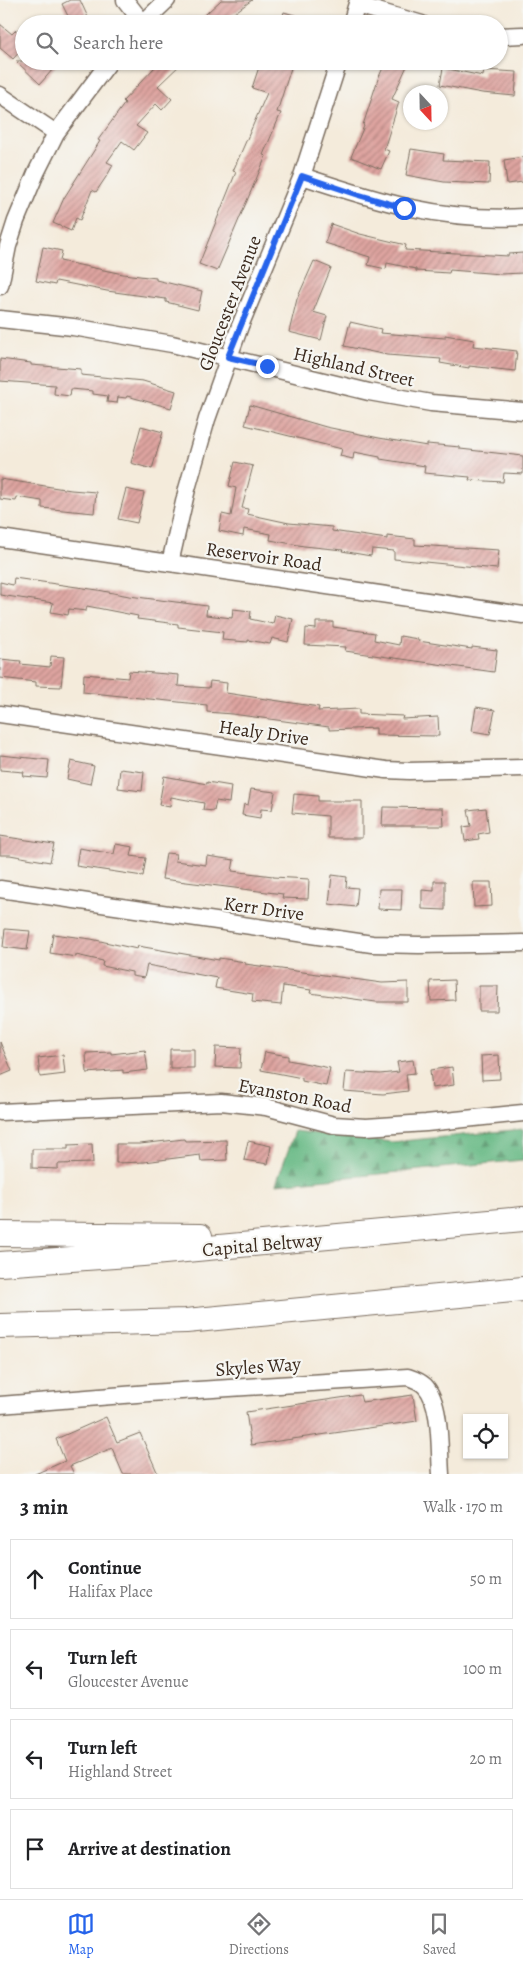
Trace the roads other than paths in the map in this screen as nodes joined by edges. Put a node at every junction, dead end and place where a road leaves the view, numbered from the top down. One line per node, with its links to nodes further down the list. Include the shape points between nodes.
1 (125, 0): 4 (street)
2 (167, 0): 5 (street)
3 (357, 2): 6 (street); 7 (street)
4 (137, 15)
5 (151, 15)
6 (353, 15)
7 (395, 15)
8 (523, 35): 9 (street)
9 (508, 36)
10 (103, 70): 13 (street)
11 (336, 70): 14 (street, Gloucester Avenue)
12 (0, 95): 13 (street)
13 (56, 134): 16 (street, via 16,221)
14 (302, 176): 15 (street, via 412,209 471,217); 18 (street, Gloucester Avenue)
15 (523, 217)
16 (0, 286)
17 (0, 319): 18 (street, Highland Street, via 115,334)
18 (228, 357): 19 (street, Highland Street, via 378,394 430,403); 21 (street, Gloucester Avenue, via 187,489)
19 (523, 411)
20 (0, 538): 21 (street, Reservoir Road)
21 (170, 563): 22 (street, Reservoir Road)
22 (523, 615)
23 (0, 714): 24 (street, Healy Drive, via 386,770)
24 (523, 768)
25 (0, 889): 26 (street, Kerr Drive, via 372,944)
26 (523, 943)
27 (0, 1112): 28 (street, Evanston Road, via 222,1102 266,1107 334,1125 366,1127)
28 (523, 1113)
29 (523, 1219): 30 (highway, Capital Beltway)
30 (389, 1232): 31 (highway, via 254,1236); 32 (highway, Capital Beltway)
31 (0, 1234)
32 (0, 1264)
33 (523, 1289): 34 (highway)
34 (186, 1321): 35 (highway); 36 (highway)
35 (0, 1326)
36 (0, 1340)
37 (0, 1405): 38 (street, Skyles Way, via 408,1377 425,1386 434,1402)
38 (441, 1474)

